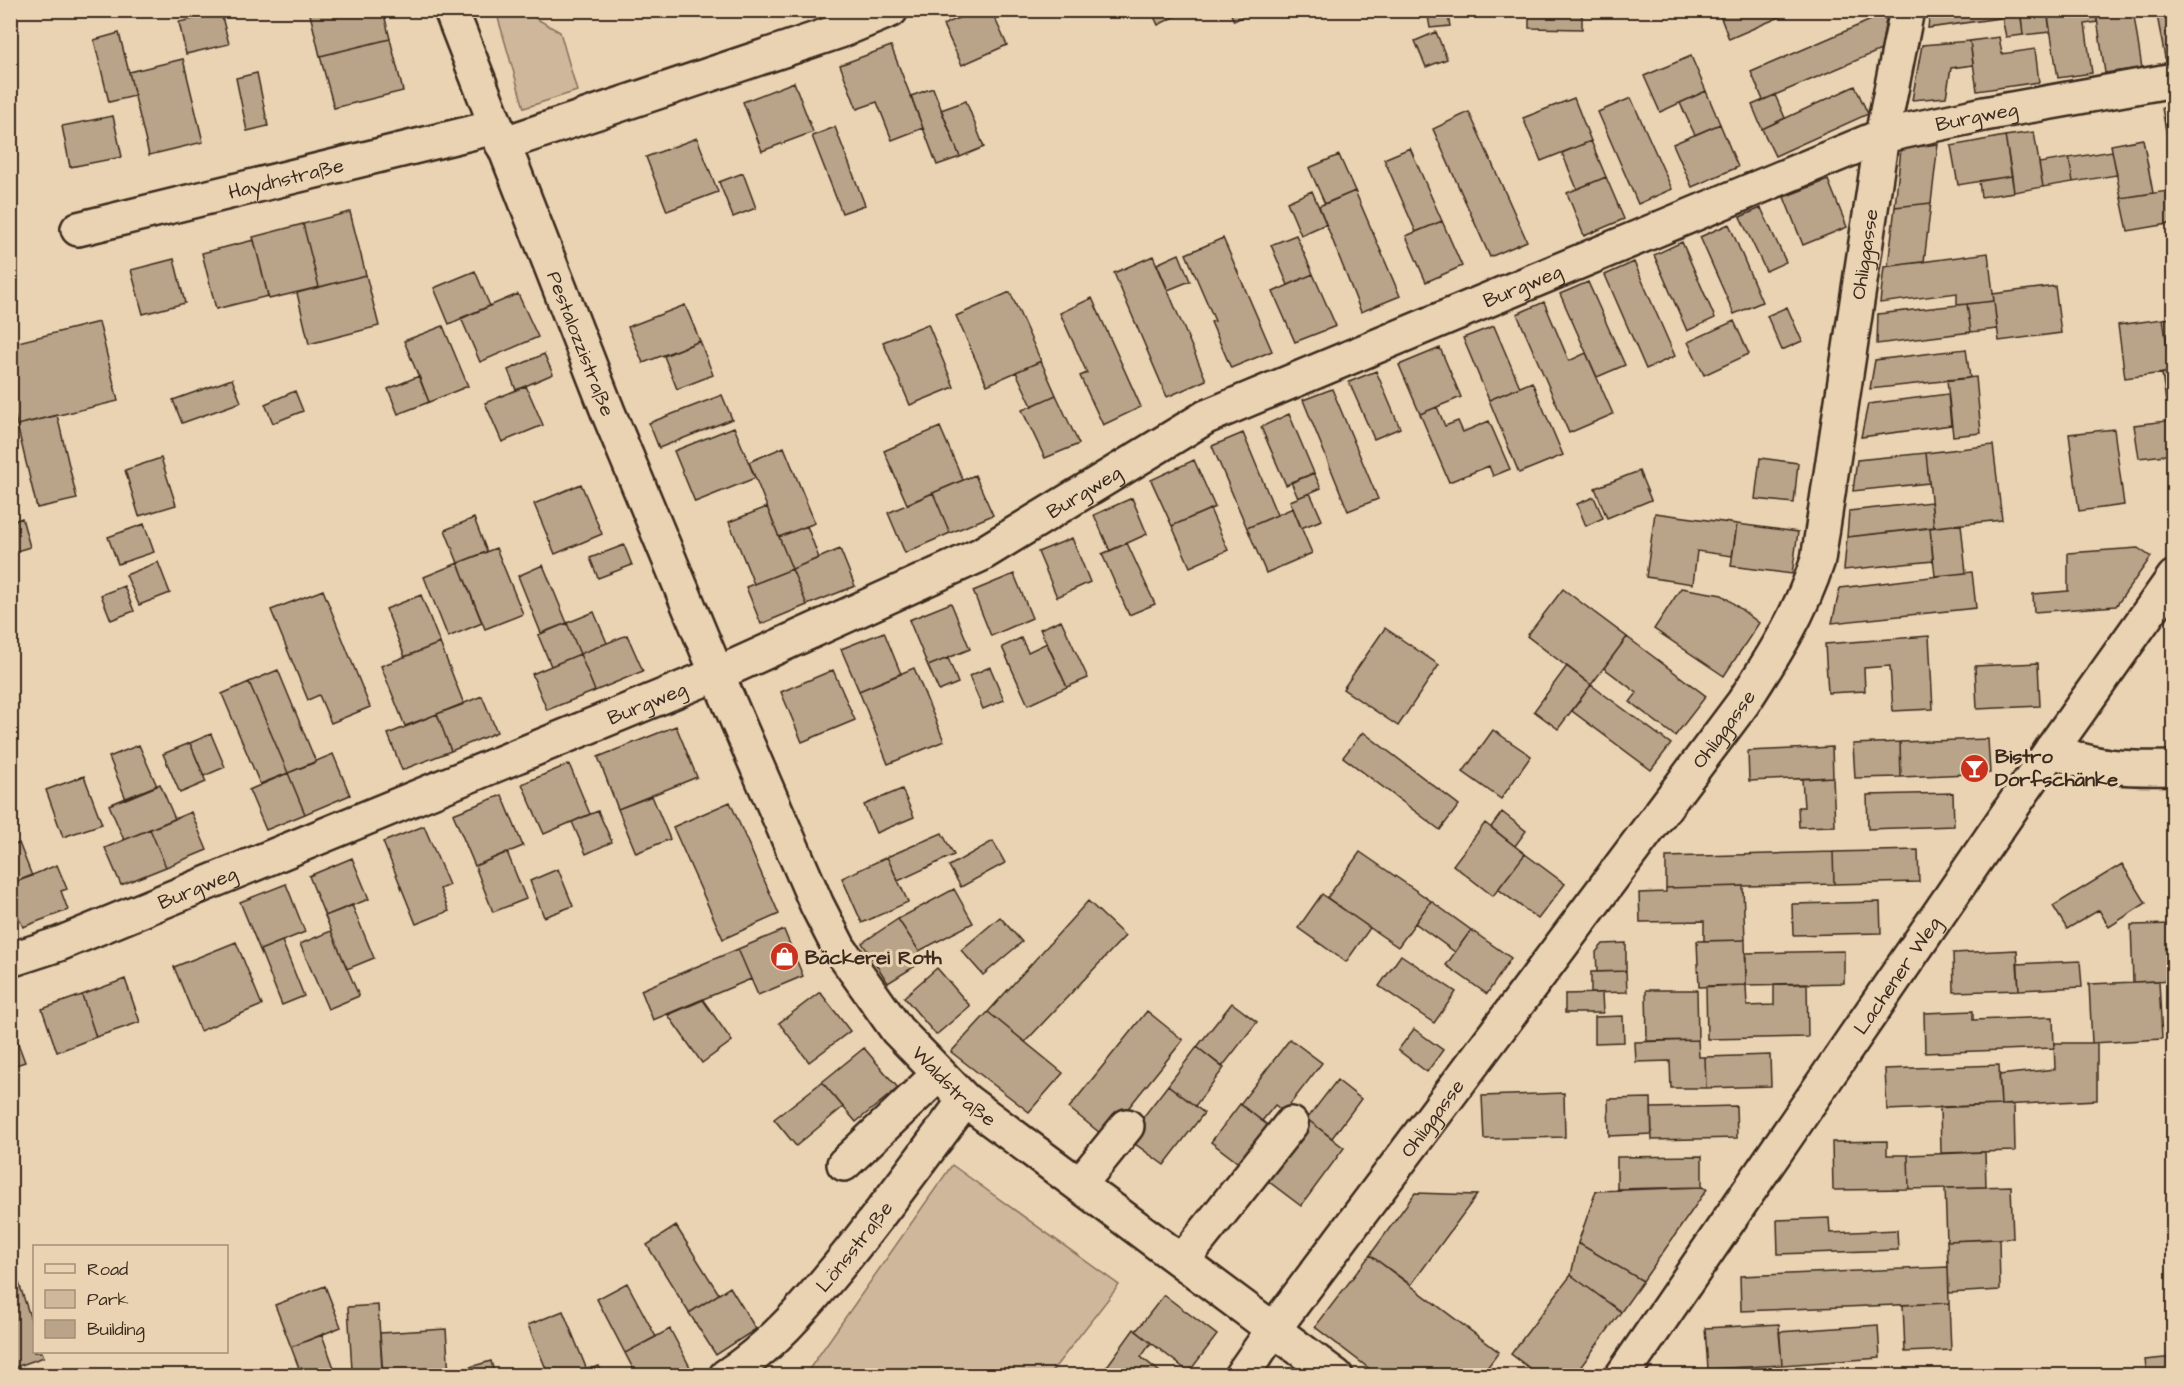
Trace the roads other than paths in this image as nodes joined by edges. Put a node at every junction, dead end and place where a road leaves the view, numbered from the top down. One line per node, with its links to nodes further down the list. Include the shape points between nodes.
1 (450, 10): 5 (street, Pestalozzistraße)
2 (891, 10): 5 (street, Haydnstraße, via 829,35)
3 (1907, 10): 6 (street, Ohliggasse)
4 (2174, 80): 6 (street, Burgweg)
5 (498, 136): 7 (street, Haydnstraße); 9 (street, Pestalozzistraße)
6 (1882, 136): 9 (street, Burgweg, via 1206,417 980,555); 20 (street, Ohliggasse, via 1818,560 1790,631 1736,712)
7 (78, 229)
8 (2174, 577): 10 (street, Lachener Weg)
9 (717, 674): 12 (street, Burgweg, via 58,944); 13 (street, Waldstraße, via 839,948 897,1030)
10 (2052, 749): 11 (street, via 2112,768); 24 (street, Lachener Weg)
11 (2174, 768)
12 (10, 960)
13 (938, 1075): 14 (street, Waldstraße); 17 (street)
14 (965, 1100): 18 (street, Waldstraße); 21 (street, Lönsstraße, via 807,1305 771,1341)
15 (1291, 1124): 19 (street)
16 (1127, 1126): 18 (street)
17 (844, 1164)
18 (1080, 1184): 19 (street, Waldstraße)
19 (1183, 1260): 20 (street, Waldstraße)
20 (1273, 1330): 22 (street, Ohliggasse); 23 (street, Waldstraße)
21 (726, 1376)
22 (1241, 1376)
23 (1336, 1376)
24 (1622, 1376)

